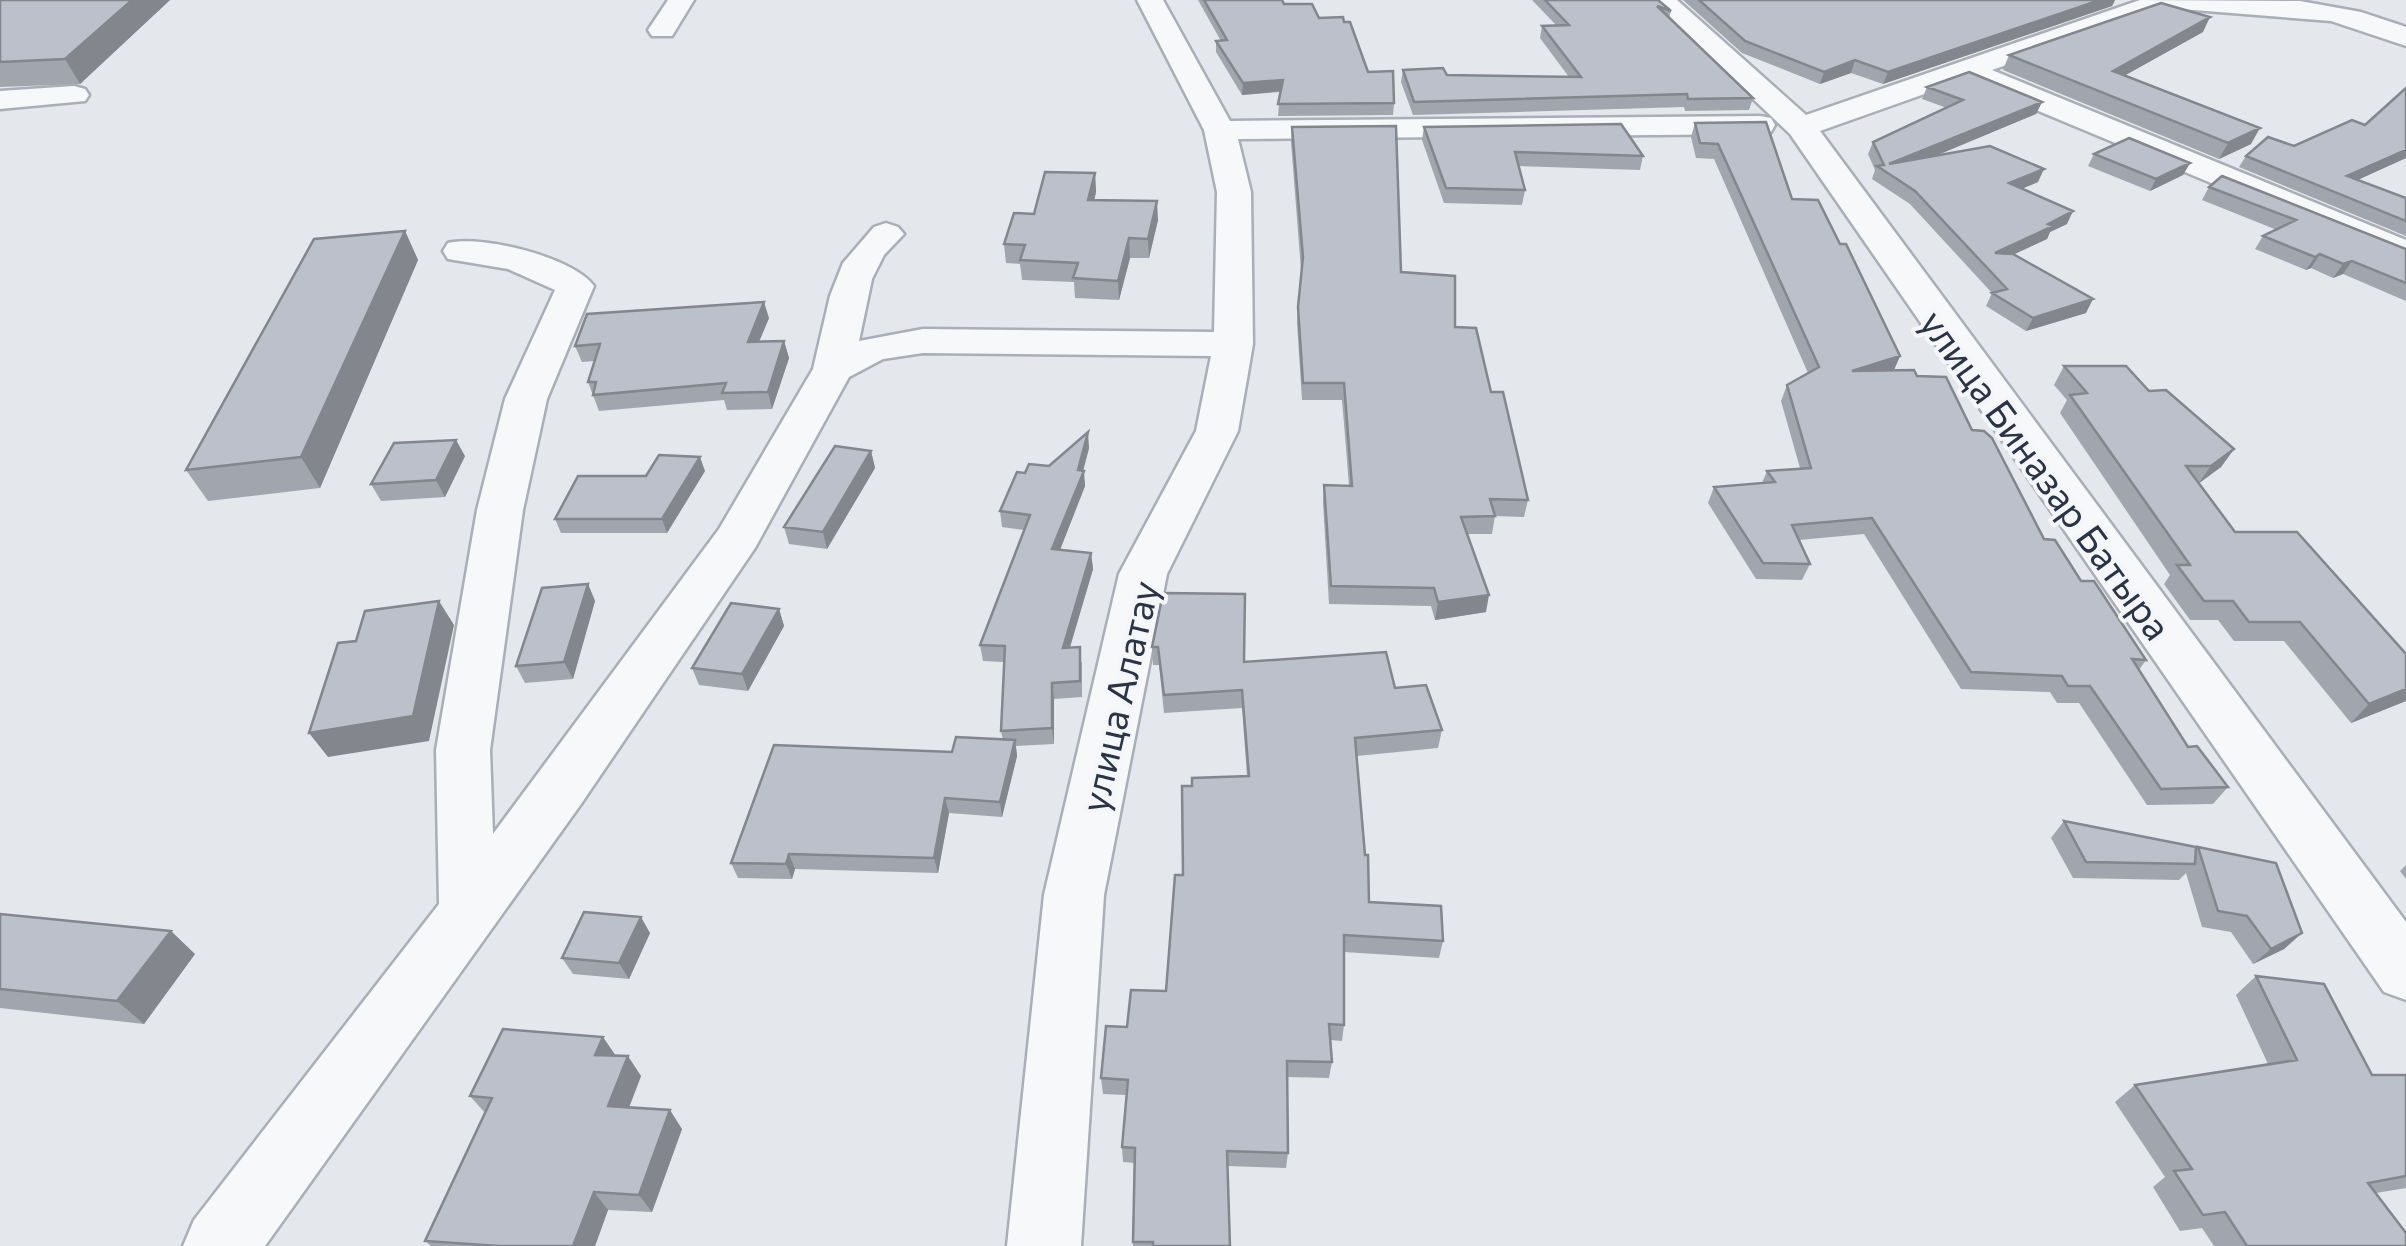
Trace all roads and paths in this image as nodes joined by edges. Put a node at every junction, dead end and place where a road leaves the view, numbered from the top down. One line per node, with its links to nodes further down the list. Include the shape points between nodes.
1 (681, 0): 5 (street)
2 (1150, 0): 11 (street, улица Алатау)
3 (1662, 0): 10 (street, улица Биназар Батыра)
4 (2188, 1): 6 (street, via 2341,16); 7 (street, via 2157,4)
5 (662, 30)
6 (2406, 38)
7 (1966, 70): 10 (street); 14 (street)
8 (74, 95): 9 (street)
9 (0, 100)
10 (1798, 125): 11 (street); 18 (street, улица Биназар Батыра)
11 (1220, 130): 15 (street, улица Алатау, via 1234,192)
12 (886, 234): 16 (street, via 864,251 852,277)
13 (461, 250): 17 (street, via 549,269 574,286 526,400 500,510 463,750)
14 (2406, 253)
15 (1233, 344): 16 (street, via 924,341 873,349); 20 (street, улица Алатау, via 1217,432 1142,574 1074,896)
16 (833, 369): 17 (street, via 738,537)
17 (470, 911): 19 (street)
18 (2406, 972)
19 (220, 1246)
20 (1044, 1246)

